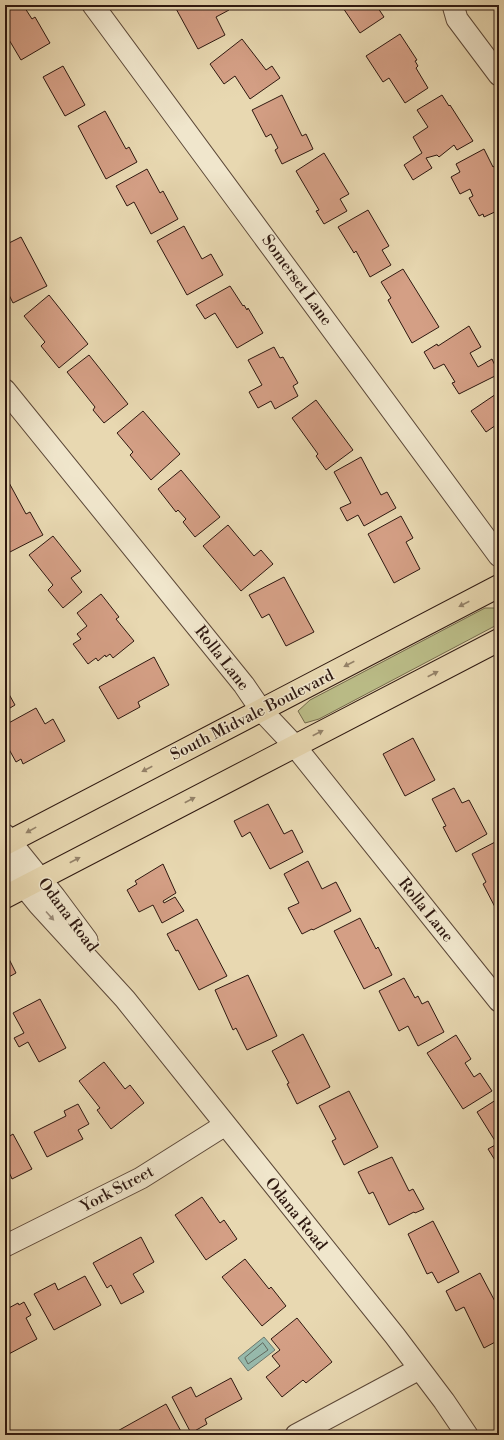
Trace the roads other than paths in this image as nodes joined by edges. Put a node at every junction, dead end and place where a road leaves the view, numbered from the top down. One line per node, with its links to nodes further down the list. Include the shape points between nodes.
1 (93, 5): 5 (street, Somerset Lane)
2 (452, 5): 3 (street, via 457,19)
3 (499, 76)
4 (5, 390): 8 (street, Rolla Lane, via 244,684)
5 (499, 556)
6 (499, 586): 8 (main road, South Midvale Boulevard, one-way to 8)
7 (499, 640): 9 (main road, one-way to 7)
8 (261, 710): 9 (street, Rolla Lane); 10 (main road, South Midvale Boulevard, one-way to 10)
9 (294, 745): 12 (main road, one-way to 9); 14 (street, Rolla Lane)
10 (7, 840): 12 (street, Odana Road)
11 (5, 863): 12 (street, Odana Road)
12 (32, 882): 13 (main road); 15 (street, Odana Road)
13 (5, 897)
14 (499, 1001)
15 (225, 1125): 16 (street, York Street, via 140,1178); 17 (street, Odana Road)
16 (5, 1246)
17 (419, 1369): 18 (street, Odana Road); 19 (street)
18 (465, 1434)
19 (296, 1435)

